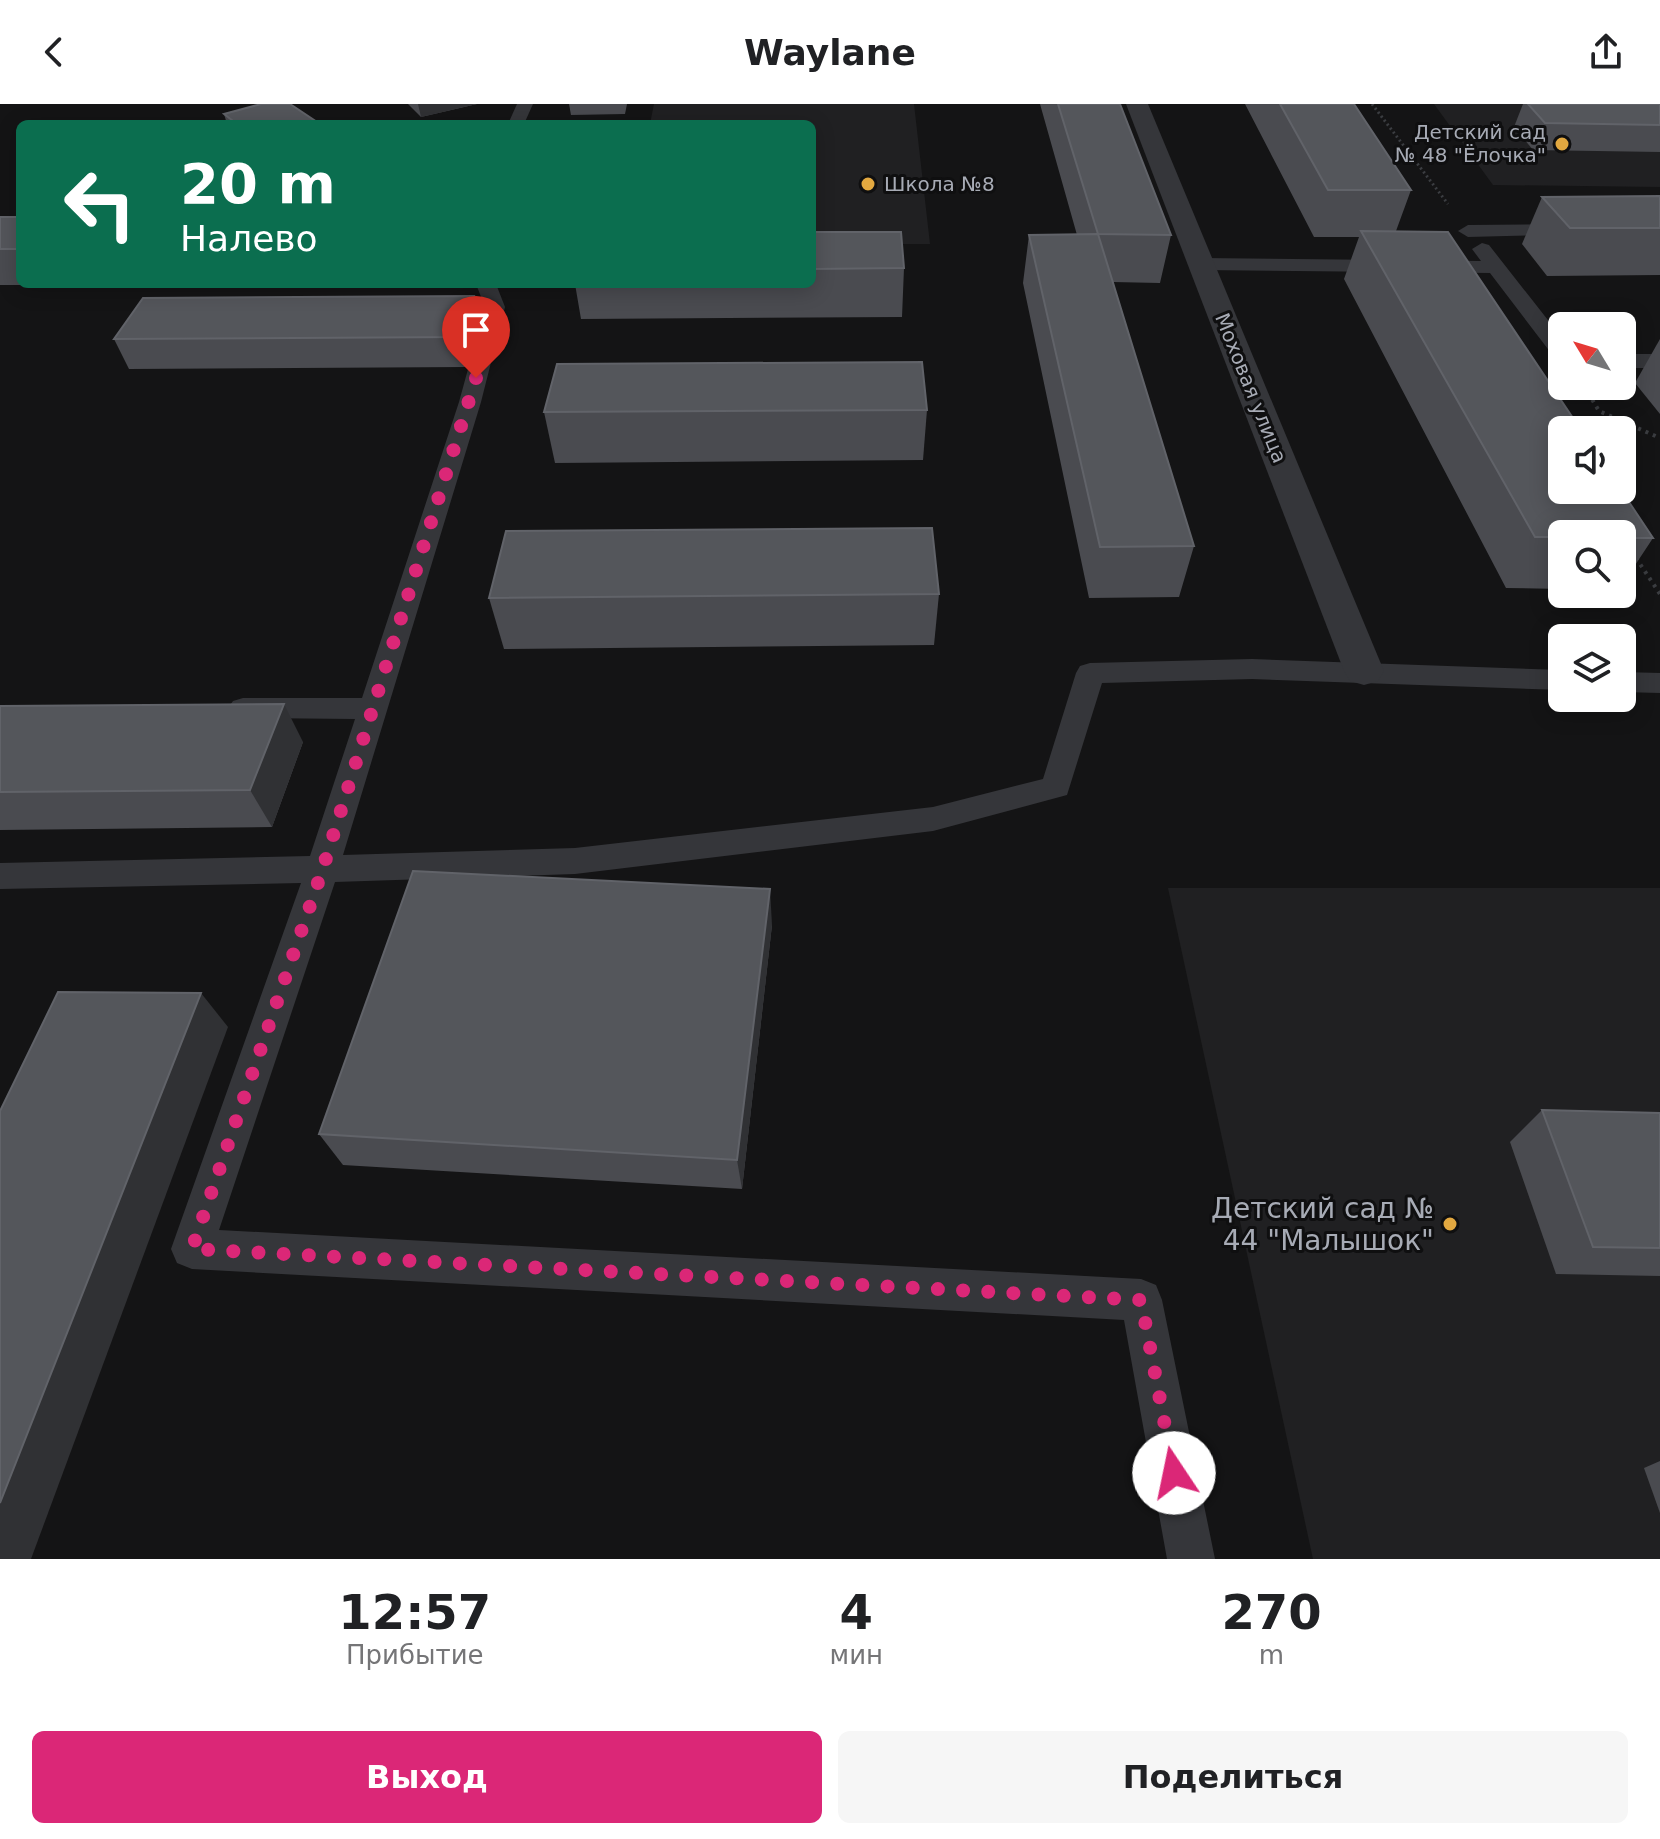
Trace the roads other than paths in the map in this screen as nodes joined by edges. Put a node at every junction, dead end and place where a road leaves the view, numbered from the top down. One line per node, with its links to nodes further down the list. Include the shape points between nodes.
1 (1137, 104): 3 (street, Моховая улица)
2 (1586, 230): 4 (lane, via 1468,231)
3 (1201, 264): 4 (lane); 9 (street, Моховая улица)
4 (1495, 267): 6 (lane)
5 (488, 288): 14 (lane, via 495,307 470,402)
6 (1548, 334)
7 (1636, 361): 8 (lane)
8 (1660, 361)
9 (1364, 671): 10 (lane); 15 (lane, via 1090,673 1056,787 933,819 575,861)
10 (1548, 679)
11 (1636, 682): 12 (lane)
12 (1660, 683)
13 (218, 708): 14 (lane)
14 (374, 709): 15 (lane)
15 (323, 868): 16 (lane); 17 (lane, via 192,1249 1141,1300)
16 (0, 876)
17 (1191, 1559)

